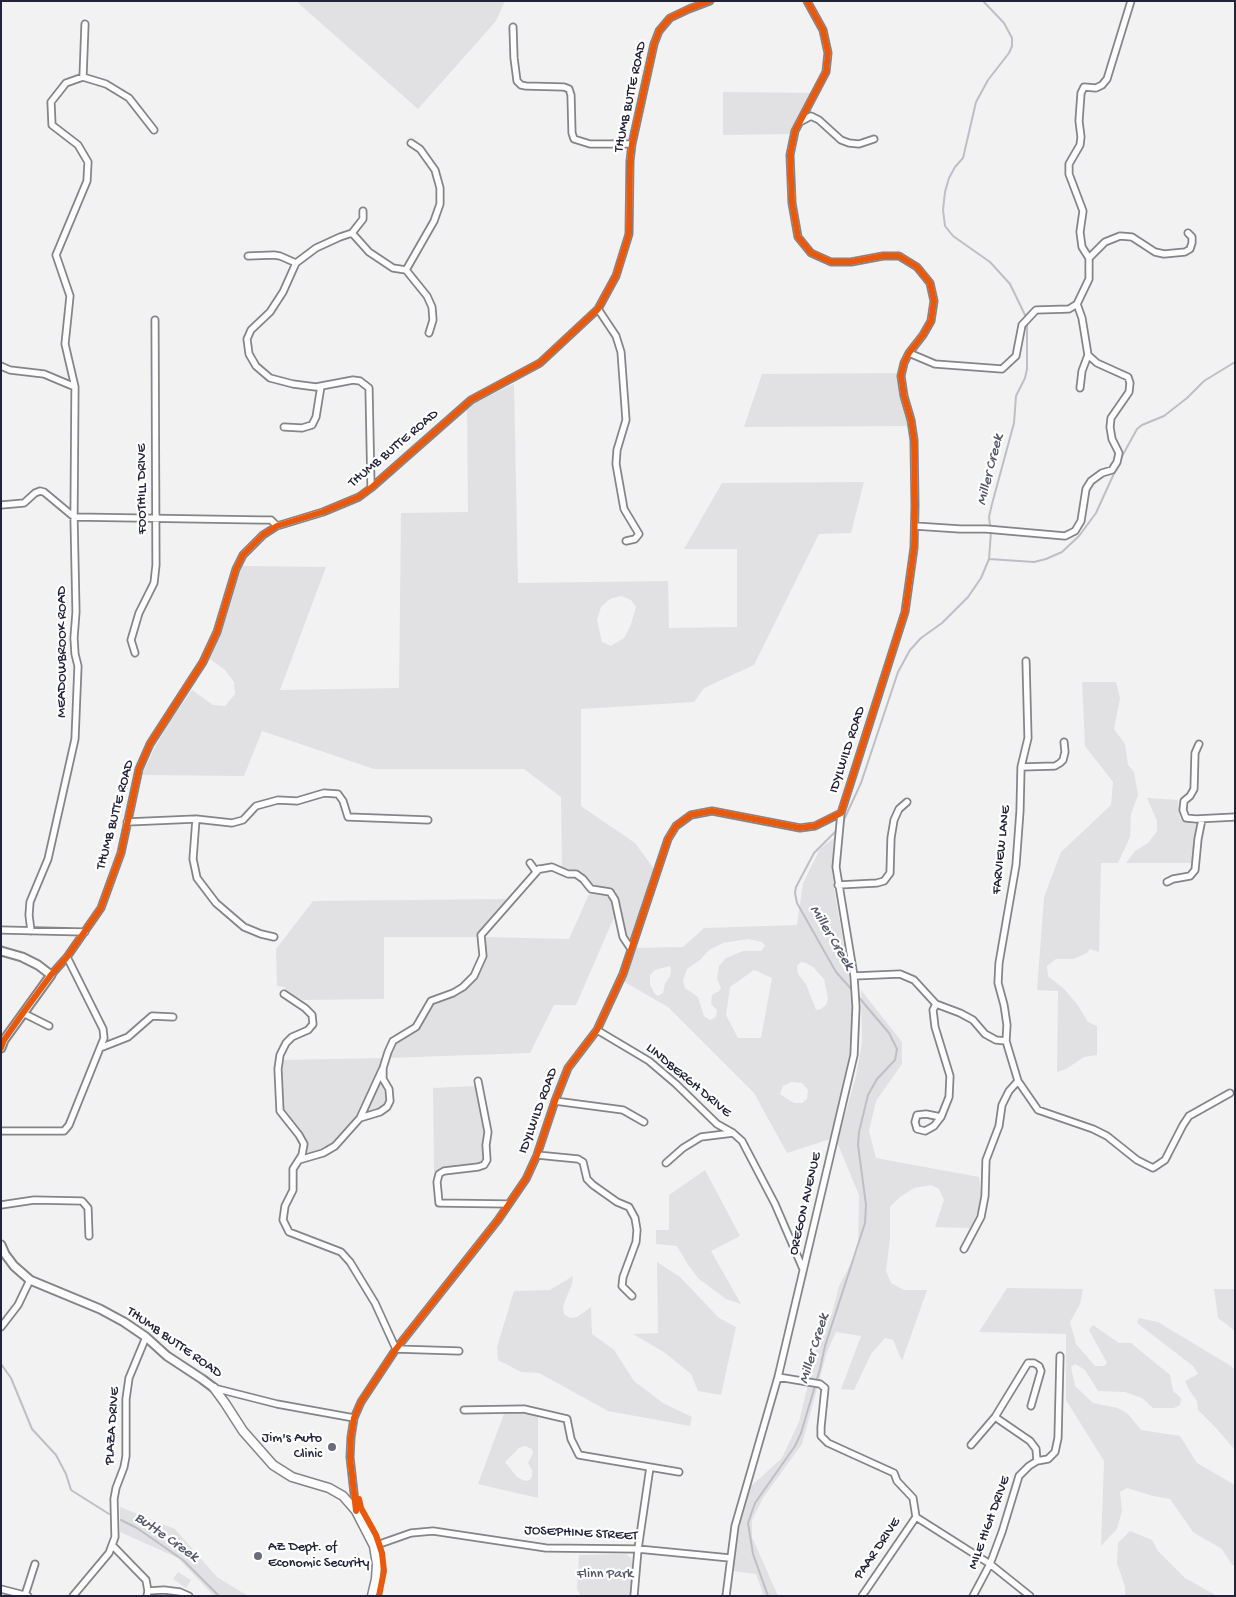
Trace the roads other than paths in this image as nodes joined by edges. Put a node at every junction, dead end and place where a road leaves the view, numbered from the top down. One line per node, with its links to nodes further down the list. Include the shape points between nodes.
1 (688, 1): 5 (street)
2 (710, 1): 5 (street, THUMB BUTTE ROAD)
3 (806, 1): 9 (street, IDYLWILD ROAD, via 823,30 828,53 826,72)
4 (1131, 1): 18 (street, via 1107,79 1096,88 1084,87 1081,93 1080,145 1069,164 1069,174 1084,211 1080,232 1082,246)
5 (689, 8): 13 (street, THUMB BUTTE ROAD, via 670,18 659,31)
6 (85, 24): 8 (street)
7 (513, 27): 13 (street, via 517,81 526,86 569,89 574,140 590,144)
8 (83, 77): 10 (street, via 106,84 129,98); 29 (street, MEADOWBROOK ROAD, via 66,83 51,102 52,124 78,146 88,162 87,181 56,255 70,296 65,344)
9 (800, 122): 11 (street, via 811,116 849,143 859,144); 25 (street, IDYLWILD ROAD, via 790,154 792,203 798,237 811,253 831,262 899,256 917,267 930,283 934,301 931,321)
10 (154, 130)
11 (874, 139)
12 (411, 143): 20 (street, via 420,149 435,170 440,204)
13 (632, 144): 22 (street, THUMB BUTTE ROAD, via 629,234 616,276)
14 (363, 211): 15 (street, via 363,219)
15 (352, 233): 19 (street, via 316,248); 20 (street, via 369,252 393,268)
16 (1188, 233): 18 (street, via 1192,243 1185,252 1155,252 1132,237 1120,236 1105,242)
17 (248, 256): 19 (street, via 274,255)
18 (1089, 258): 21 (street, via 1089,279)
19 (296, 263): 28 (street, via 270,312 251,330 247,339 249,354 256,366 270,378)
20 (406, 270): 24 (street, via 432,307)
21 (1077, 304): 25 (street, via 1069,309 1036,310 1022,325 1016,356 1002,368 935,364); 26 (street)
22 (598, 309): 32 (street, THUMB BUTTE ROAD, via 540,363 471,400); 38 (street, via 616,336 621,352 626,420 616,464 624,509 640,534 636,539)
23 (155, 320): 35 (street, FOOTHILL DRIVE)
24 (429, 333)
25 (909, 353): 37 (street, IDYLWILD ROAD, via 901,376 914,440)
26 (1088, 355): 30 (street); 37 (street, via 1097,363 1128,377 1130,384 1129,392 1111,418 1117,462 1112,470 1091,481 1086,489 1081,521 1075,531 1065,536)
27 (1, 366): 29 (street, via 44,374)
28 (322, 386): 31 (street, via 312,425); 32 (street, via 353,380 369,388)
29 (74, 387): 34 (street, MEADOWBROOK ROAD)
30 (1080, 388)
31 (284, 427)
32 (371, 488): 36 (street, THUMB BUTTE ROAD, via 342,505)
33 (1, 506): 34 (street, via 24,503 40,491)
34 (74, 517): 35 (street); 56 (street, MEADOWBROOK ROAD, via 74,638 78,666 74,739 48,859 30,902)
35 (156, 518): 36 (street, via 271,520); 39 (street, FOOTHILL DRIVE, via 154,583 139,613 131,640)
36 (278, 526): 50 (street, THUMB BUTTE ROAD, via 263,534 236,569 218,632 203,662 150,744 140,769)
37 (915, 526): 45 (street, IDYLWILD ROAD, via 905,612)
38 (626, 541)
39 (135, 653)
40 (1026, 661): 43 (street, FARVIEW LANE, via 1028,738)
41 (1064, 742): 43 (street, via 1065,752 1060,763)
42 (1199, 744): 48 (street, via 1195,753 1194,789 1184,801 1183,810 1186,818)
43 (1021, 767): 70 (street, FARVIEW LANE, via 1016,865 998,970 1007,1025)
44 (907, 802): 54 (street, via 894,820 890,873 884,881)
45 (841, 813): 54 (street, OREGON AVENUE, via 836,867); 59 (street, IDYLWILD ROAD, via 815,826 800,828 712,811 691,815 676,826 668,839)
46 (1235, 817): 48 (street)
47 (196, 819): 49 (street, via 232,823 243,820 256,806 324,792 338,794 348,817); 50 (street); 58 (street, via 193,859 197,878 216,903 244,928)
48 (1202, 819): 53 (street, via 1195,870 1190,876)
49 (428, 820)
50 (127, 822): 57 (street, THUMB BUTTE ROAD, via 121,853 101,908)
51 (530, 863): 52 (street, via 535,870)
52 (539, 869): 59 (street, via 552,867 576,874 591,888 610,892 615,900 623,937); 73 (street, via 481,935 483,956 474,976 454,993 431,1001 416,1027 393,1041)
53 (1167, 882)
54 (838, 884): 63 (street, OREGON AVENUE)
55 (1, 930): 56 (street)
56 (31, 931): 57 (street)
57 (85, 932): 61 (street, THUMB BUTTE ROAD)
58 (274, 937)
59 (630, 949): 69 (street, IDYLWILD ROAD, via 623,974)
60 (1, 951): 62 (street, via 22,957)
61 (67, 957): 62 (street, THUMB BUTTE ROAD); 72 (street, via 103,1029)
62 (52, 975): 66 (street, THUMB BUTTE ROAD)
63 (854, 976): 65 (street, via 900,974 914,980); 91 (street, OREGON AVENUE, via 854,1055)
64 (284, 994): 84 (street, via 312,1015 313,1024 286,1043 278,1068 280,1111 304,1144)
65 (936, 1004): 70 (street, via 973,1020 990,1037); 78 (street, via 933,1010 935,1027 950,1076 950,1097)
66 (23, 1013): 68 (street); 71 (street, THUMB BUTTE ROAD)
67 (173, 1018): 72 (street, via 152,1016 128,1037)
68 (49, 1026)
69 (597, 1030): 77 (street, IDYLWILD ROAD, via 568,1068); 82 (street, LINDBERGH DRIVE, via 649,1061 717,1124)
70 (1006, 1041): 75 (street, FARVIEW LANE)
71 (1, 1048)
72 (100, 1048): 81 (street, via 64,1131)
73 (383, 1068): 79 (street); 79 (street, via 390,1101 380,1112)
74 (478, 1081): 86 (street, via 488,1132 487,1160 478,1167 439,1174 439,1203)
75 (1018, 1081): 76 (street, FARVIEW LANE, via 1038,1110 1107,1136 1136,1160 1153,1168 1165,1160 1189,1116); 90 (street, via 1002,1105 999,1126 986,1160 981,1216)
76 (1230, 1093)
77 (555, 1101): 80 (street, via 623,1110); 83 (street, IDYLWILD ROAD)
78 (941, 1116)
79 (360, 1118): 84 (street, via 335,1146)
80 (644, 1122)
81 (1, 1131)
82 (733, 1133): 85 (street, via 701,1136); 91 (street, LINDBERGH DRIVE, via 742,1141 775,1204)
83 (537, 1155): 86 (street, IDYLWILD ROAD, via 526,1179); 93 (street, via 578,1158 593,1185 629,1207 635,1218 636,1242 622,1286)
84 (299, 1160): 96 (street, via 293,1169 292,1190 283,1220 289,1232 341,1252 346,1257 375,1303)
85 (666, 1163)
86 (508, 1204): 96 (street, IDYLWILD ROAD)
87 (1, 1205): 88 (street, via 34,1200 82,1202 88,1208)
88 (89, 1236)
89 (1, 1245): 92 (street, THUMB BUTTE ROAD, via 14,1266)
90 (964, 1248)
91 (803, 1270): 99 (street, OREGON AVENUE)
92 (30, 1280): 94 (street, via 18,1305); 95 (street, THUMB BUTTE ROAD, via 100,1309)
93 (632, 1296)
94 (1, 1327)
95 (146, 1337): 100 (street, THUMB BUTTE ROAD, via 167,1356); 111 (street, PLAZA DRIVE, via 130,1378 126,1399 126,1456 114,1499 115,1537)
96 (396, 1349): 97 (street); 104 (street, IDYLWILD ROAD)
97 (459, 1351)
98 (1060, 1356): 106 (street, MILE HIGH DRIVE, via 1058,1438 1055,1452 1048,1459)
99 (778, 1377): 110 (street, via 820,1384 825,1388 822,1436 828,1443 894,1473 913,1498); 114 (street, OREGON AVENUE, via 735,1526)
100 (214, 1388): 104 (street, THUMB BUTTE ROAD); 109 (main road, via 243,1431 273,1465 292,1477 329,1488 343,1496)
101 (1032, 1406): 103 (street, via 1041,1371 1039,1366 1028,1362)
102 (464, 1410): 107 (street, via 524,1409 567,1419 571,1439 579,1455)
103 (995, 1417): 105 (street); 106 (street, via 1030,1442 1036,1449)
104 (354, 1418): 109 (street, IDYLWILD ROAD, via 350,1457)
105 (971, 1445)
106 (1038, 1460): 116 (street, MILE HIGH DRIVE, via 1020,1476)
107 (650, 1467): 108 (street); 113 (street)
108 (679, 1472)
109 (356, 1511): 112 (main road)
110 (916, 1517): 116 (street); 125 (street, PAAR DRIVE)
111 (112, 1545): 118 (street, via 146,1580); 120 (street, PLAZA DRIVE)
112 (374, 1546): 113 (street, JOSEPHINE STREET, via 411,1534 433,1532 546,1548); 122 (main road, via 377,1564)
113 (638, 1549): 114 (street, JOSEPHINE STREET); 123 (street)
114 (730, 1558): 124 (street, OREGON AVENUE)
115 (35, 1564): 119 (street)
116 (990, 1564): 126 (street, MILE HIGH DRIVE); 127 (street)
117 (1, 1589): 119 (street)
118 (148, 1593): 121 (street, via 180,1592)
119 (27, 1595)
120 (73, 1596)
121 (189, 1596)
122 (372, 1596)
123 (634, 1596)
124 (726, 1596)
125 (862, 1596)
126 (973, 1596)
127 (1030, 1596)

